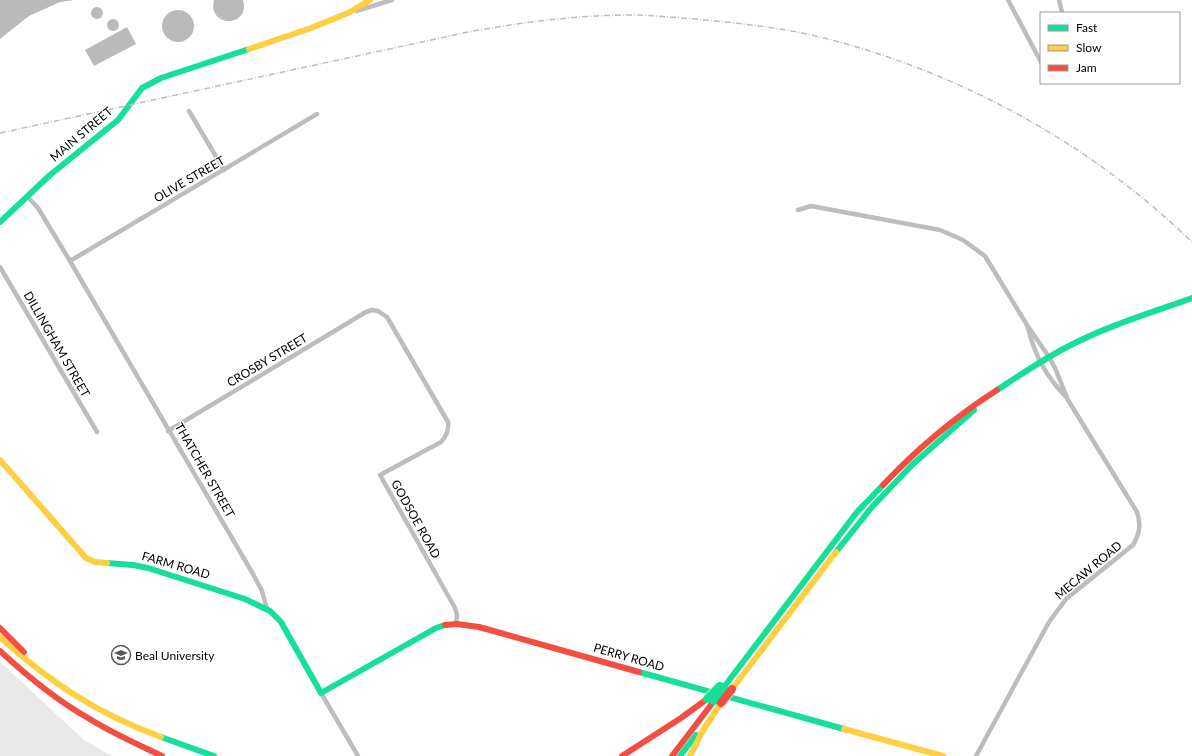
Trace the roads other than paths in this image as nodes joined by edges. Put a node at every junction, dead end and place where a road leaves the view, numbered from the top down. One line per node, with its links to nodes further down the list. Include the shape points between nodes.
1 (370, 0): 6 (main road, MAIN STREET)
2 (392, 0): 6 (street)
3 (1008, 0): 7 (street)
4 (1059, 0): 5 (street)
5 (1062, 12)
6 (348, 13): 11 (main road, MAIN STREET, via 294,34 161,78 142,88 118,120)
7 (1040, 60)
8 (189, 111): 10 (street)
9 (317, 114): 10 (street, OLIVE STREET)
10 (224, 170): 14 (street, OLIVE STREET)
11 (28, 196): 13 (main road, MAIN STREET); 14 (street, THATCHER STREET)
12 (798, 210): 18 (street, MECAW ROAD, via 811,206 824,208 940,230 963,240 984,256)
13 (0, 222)
14 (70, 260): 23 (street, THATCHER STREET)
15 (0, 267): 24 (street, DILLINGHAM STREET)
16 (1192, 298): 19 (main road, via 1109,328)
17 (378, 311): 23 (street, CROSBY STREET, via 366,312); 27 (street, GODSOE ROAD, via 387,317 448,422 448,433 441,442 380,475 454,608 457,615)
18 (1027, 324): 19 (street, MECAW ROAD); 20 (street, MECAW ROAD)
19 (1049, 357): 20 (main road); 22 (street, MECAW ROAD)
20 (1040, 362): 21 (main road); 22 (street, MECAW ROAD, via 1055,386)
21 (993, 394): 31 (main road, via 915,462 875,503); 31 (main road, via 935,434 883,484 846,526)
22 (1068, 400): 46 (street, MECAW ROAD, via 1137,512 1140,521 1138,537 1133,545 1066,599 1057,610)
23 (168, 430): 26 (street, THATCHER STREET, via 253,574)
24 (97, 432)
25 (0, 460): 26 (main road, FARM ROAD, via 89,560 148,568 245,599)
26 (267, 609): 33 (main road, THATCHER STREET, via 281,622)
27 (456, 623): 33 (main road, PERRY ROAD, via 442,626); 45 (main road, PERRY ROAD, via 493,631)
28 (0, 628): 32 (main road)
29 (0, 637): 32 (main road, via 34,667)
30 (0, 651): 36 (main road, via 60,701)
31 (725, 687): 34 (main road, bridge); 34 (main road, bridge)
32 (67, 691): 39 (main road, via 99,711 139,730)
33 (321, 693): 40 (street, THATCHER STREET)
34 (714, 701): 35 (main road); 41 (main road, via 681,718); 42 (main road)
35 (712, 716): 43 (main road); 44 (main road)
36 (134, 742): 37 (main road); 38 (main road)
37 (162, 756)
38 (169, 756)
39 (214, 756)
40 (358, 756)
41 (622, 756)
42 (672, 756)
43 (680, 756)
44 (690, 756)
45 (943, 756)
46 (976, 756)

